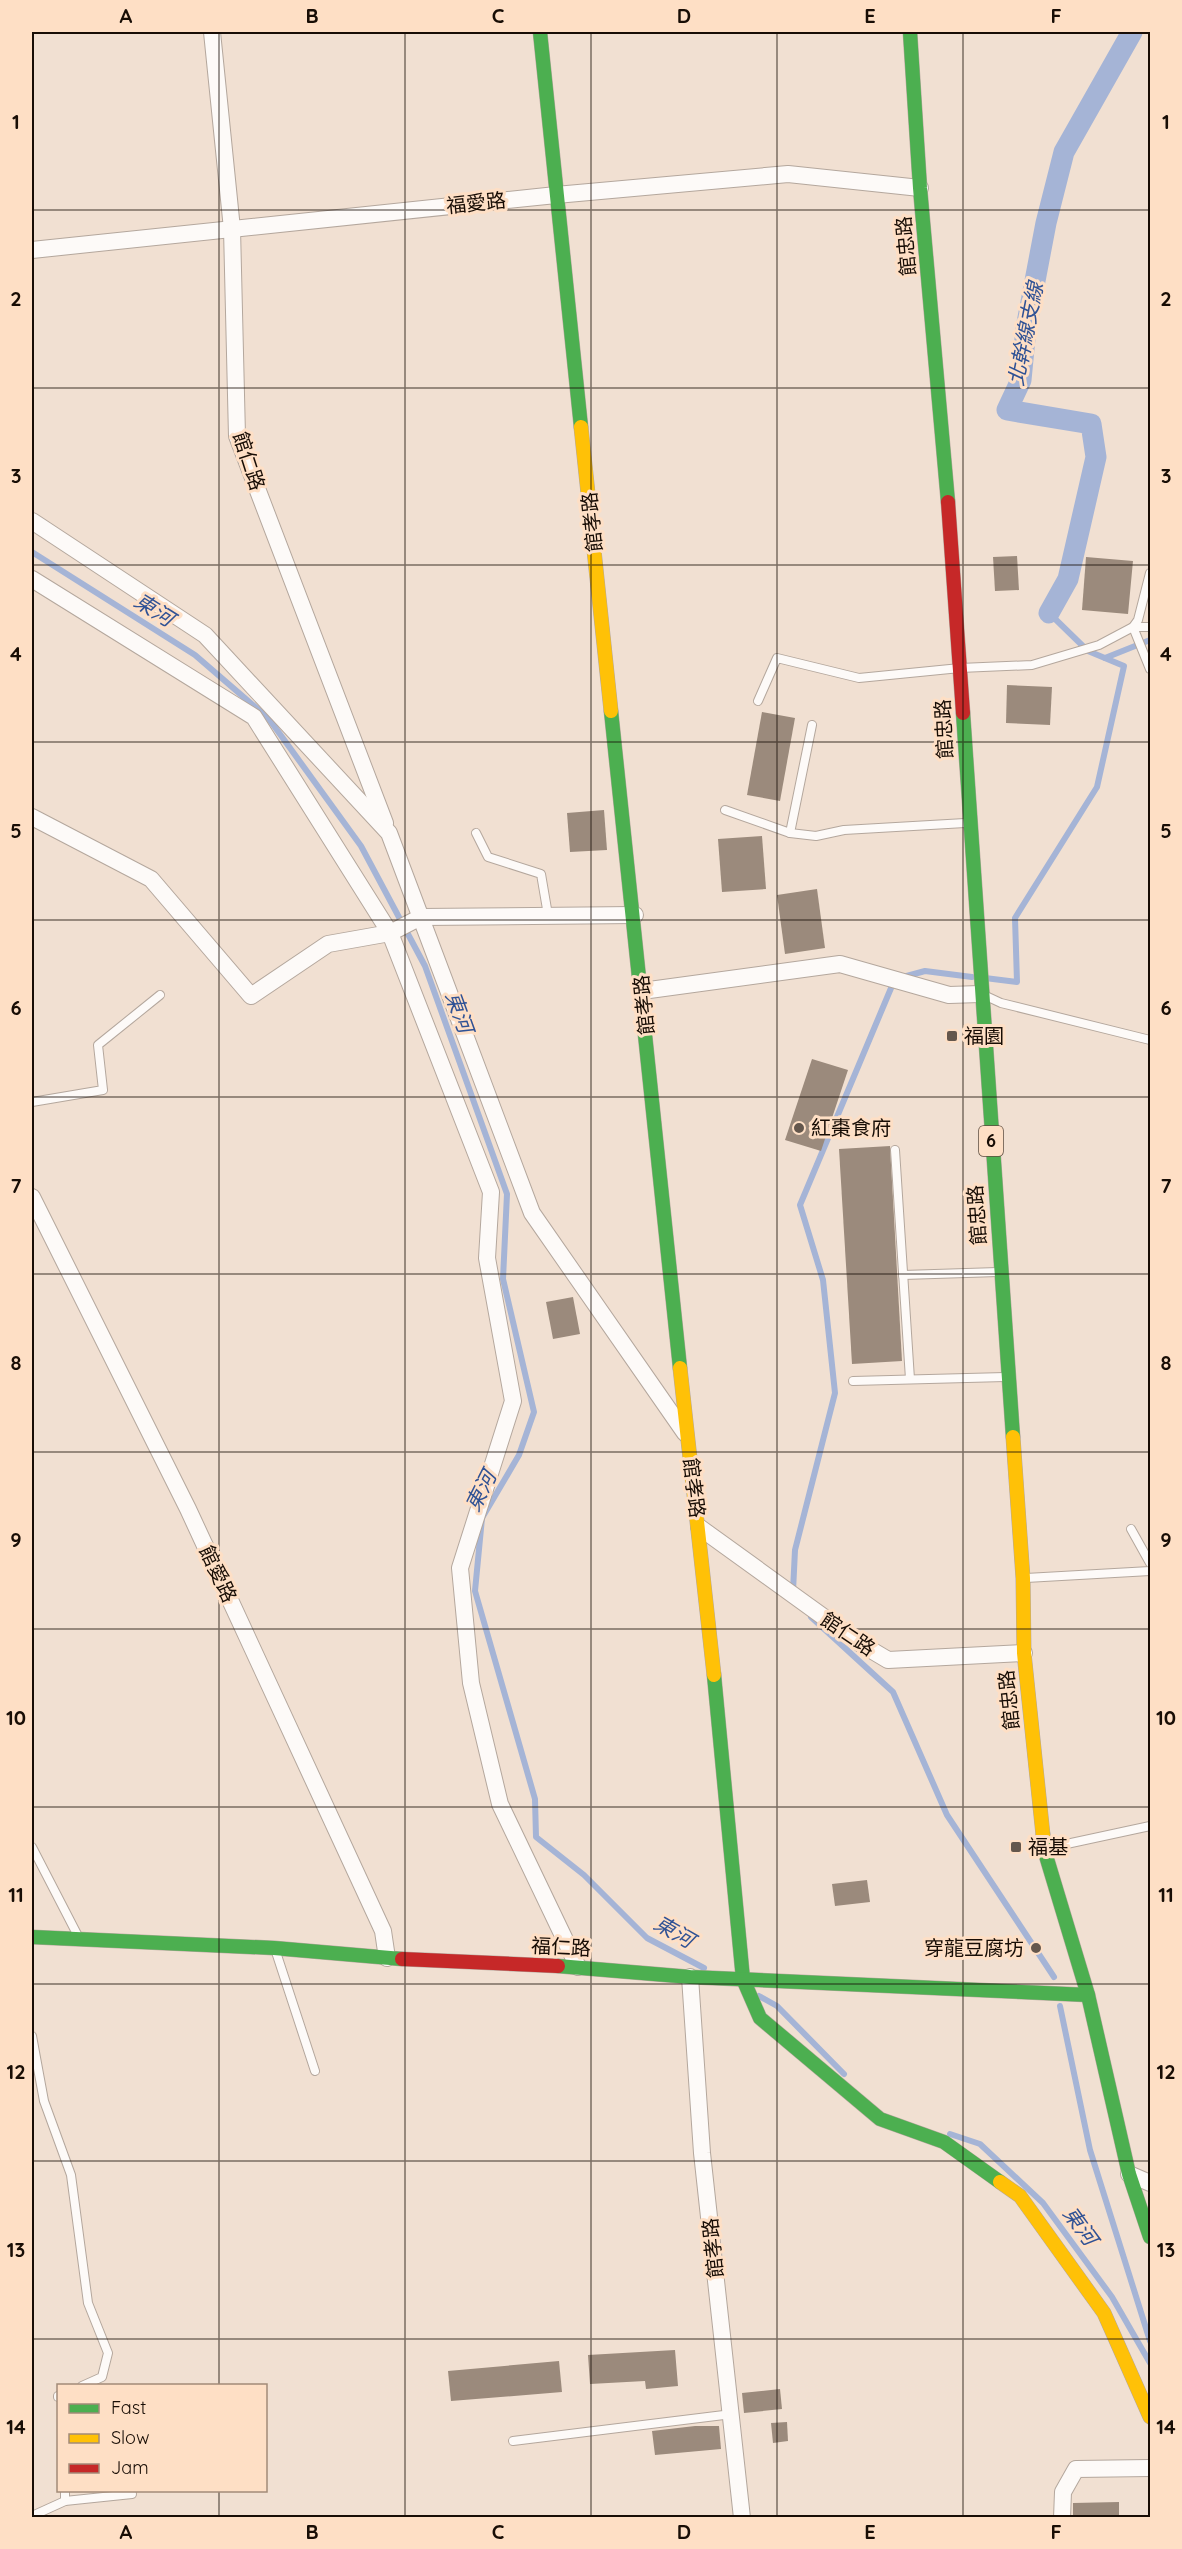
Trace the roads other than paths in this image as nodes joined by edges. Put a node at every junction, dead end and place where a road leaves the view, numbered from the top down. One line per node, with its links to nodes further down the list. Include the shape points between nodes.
1 (212, 32): 6 (street, 館仁路)
2 (540, 32): 5 (street, 館孝路)
3 (910, 32): 4 (street, 館忠路 / 6)
4 (920, 188): 5 (street, 福愛路, via 788,174); 13 (street, 館忠路 / 6)
5 (556, 195): 6 (street, 福愛路); 24 (street, 館孝路)
6 (232, 229): 7 (street, 福愛路); 20 (street, 館仁路, via 237,436)
7 (32, 250)
8 (32, 521): 20 (street, via 205,635)
9 (1150, 573): 11 (lane)
10 (32, 579): 26 (street, via 254,717)
11 (1133, 627): 12 (lane); 13 (lane, via 1098,645 1032,666); 14 (lane)
12 (1150, 627)
13 (960, 668): 15 (lane, via 859,678 777,658); 19 (street, 館忠路 / 6)
14 (1150, 669)
15 (758, 700)
16 (812, 725): 22 (lane)
17 (724, 810): 22 (lane)
18 (32, 817): 26 (street, via 151,879 251,996 328,944)
19 (969, 822): 22 (lane, via 844,830 816,836); 28 (street, 館忠路 / 6)
20 (389, 833): 25 (street, 館仁路)
21 (476, 833): 23 (lane, via 488,857 541,874)
22 (790, 833)
23 (548, 915): 24 (street); 25 (street)
24 (635, 915): 27 (street, 館孝路)
25 (421, 916): 26 (street); 39 (street, 館仁路, via 532,1213)
26 (390, 933): 53 (street, via 491,1192 487,1258 513,1401 460,1568 471,1683 500,1804)
27 (642, 991): 28 (street, via 840,963 949,995); 39 (street, 館孝路)
28 (980, 994): 30 (lane, via 1001,1003); 34 (street, 館忠路 / 6)
29 (160, 995): 31 (lane, via 98,1045 103,1090)
30 (1150, 1040)
31 (32, 1102)
32 (895, 1150): 35 (lane)
33 (32, 1197): 52 (street, 館愛路, via 188,1509 383,1931)
34 (1000, 1272): 35 (lane); 36 (street, 館忠路 / 6)
35 (903, 1275): 37 (lane)
36 (1008, 1377): 37 (lane); 44 (street, 館忠路 / 6)
37 (910, 1379): 38 (lane)
38 (853, 1381)
39 (687, 1436): 40 (street, 館孝路)
40 (699, 1527): 45 (street, 館仁路, via 888,1660); 55 (street, 館孝路)
41 (1131, 1529): 42 (lane)
42 (1150, 1563)
43 (1150, 1571): 44 (lane)
44 (1023, 1578): 45 (street, 館忠路 / 6)
45 (1024, 1653): 48 (street, 館忠路 / 6)
46 (1150, 1826): 48 (lane)
47 (32, 1847): 50 (lane)
48 (1044, 1849): 56 (street, 館忠路 / 6)
49 (32, 1937): 50 (street, 福仁路)
50 (79, 1939): 51 (street, 福仁路)
51 (274, 1948): 52 (street, 福仁路); 58 (lane)
52 (387, 1958): 53 (street, 福仁路)
53 (578, 1967): 54 (street, 福仁路)
54 (690, 1977): 55 (street, 福仁路); 63 (street, 館孝路, via 702,2153)
55 (743, 1979): 56 (street, 福仁路); 64 (street, 館孝路, via 760,2018 880,2119 944,2142 1020,2196 1104,2313)
56 (1088, 1995): 59 (street, 館忠路 / 6)
57 (32, 2036): 62 (lane, via 44,2101 71,2175 88,2303 108,2353 102,2377)
58 (315, 2071)
59 (1129, 2174): 60 (street); 61 (street, 館忠路 / 6)
60 (1150, 2183)
61 (1150, 2238)
62 (84, 2384)
63 (732, 2414): 65 (lane); 71 (street, 館孝路)
64 (1150, 2417)
65 (513, 2441)
66 (1150, 2468): 72 (street, via 1076,2469 1064,2492)
67 (65, 2492): 69 (lane)
68 (132, 2494): 69 (lane)
69 (66, 2501): 70 (lane)
70 (32, 2516)
71 (742, 2517)
72 (1062, 2517)

